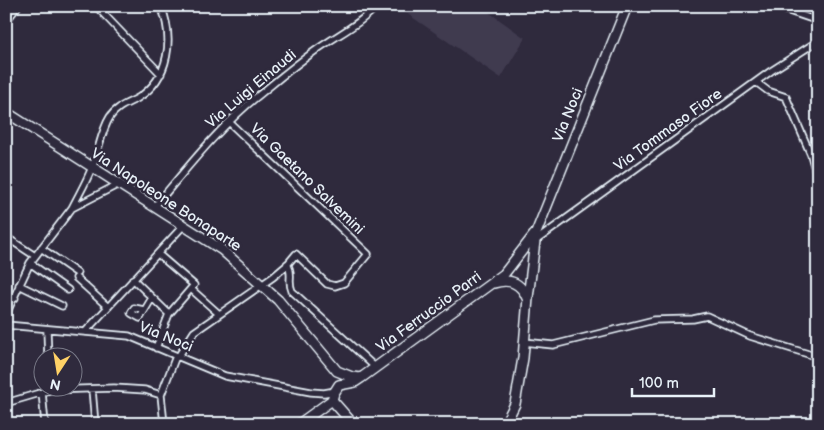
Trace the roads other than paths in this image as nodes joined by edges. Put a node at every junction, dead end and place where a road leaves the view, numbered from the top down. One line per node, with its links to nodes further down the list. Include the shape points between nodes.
1 (18, 6): 7 (street)
2 (96, 6): 10 (street)
3 (161, 6): 10 (street, via 169,36)
4 (377, 6): 13 (street, Via Luigi Einaudi, via 256,97)
5 (627, 6): 21 (main road, Via Noci)
6 (774, 6): 8 (street)
7 (6, 21)
8 (818, 21)
9 (818, 41): 11 (street, Via Tommaso Fiore)
10 (162, 74): 14 (street, via 147,91 110,116)
11 (756, 82): 15 (street, via 768,91 786,97); 21 (street, Via Tommaso Fiore)
12 (6, 112): 14 (main road, Via Napoleone Bonaparte)
13 (228, 122): 17 (street, Via Luigi Einaudi); 26 (street, Via Gaetano Salvemini, via 368,254 344,282 335,286 327,284 296,254)
14 (92, 168): 16 (main road, Via Napoleone Bonaparte); 18 (street)
15 (818, 180)
16 (119, 184): 17 (main road, Via Napoleone Bonaparte); 18 (street)
17 (155, 206): 19 (main road, Via Napoleone Bonaparte)
18 (72, 208): 22 (street)
19 (184, 225): 23 (street); 28 (main road, Via Napoleone Bonaparte, via 222,250)
20 (6, 237): 24 (street)
21 (535, 237): 29 (main road, Via Ferruccio Parri, via 504,274); 36 (main road, Via Noci)
22 (41, 248): 24 (street); 38 (street, via 77,276)
23 (158, 254): 27 (street); 31 (street)
24 (36, 256): 25 (street)
25 (30, 263): 30 (street); 32 (street)
26 (287, 264): 28 (street); 51 (street, via 292,291)
27 (133, 279): 35 (street); 38 (street)
28 (261, 284): 42 (street); 52 (main road, Via Napoleone Bonaparte)
29 (491, 284): 36 (main road, via 513,282); 51 (main road, Via Ferruccio Parri)
30 (20, 285): 34 (street); 37 (street)
31 (193, 287): 41 (street); 42 (street)
32 (68, 290)
33 (6, 291): 34 (street)
34 (15, 298): 40 (street)
35 (152, 298): 39 (street); 41 (street)
36 (528, 298): 46 (main road, Via Noci)
37 (62, 306)
38 (108, 307): 45 (street)
39 (144, 310)
40 (6, 314)
41 (169, 314): 48 (street)
42 (219, 314): 49 (street, via 194,332)
43 (6, 325): 44 (street, Via Noci)
44 (47, 330): 45 (street, Via Noci); 47 (street)
45 (85, 332): 48 (street, Via Noci, via 129,336)
46 (524, 342): 50 (street, via 553,346 654,320 707,316 750,336); 70 (main road, Via Noci, via 515,404)
47 (48, 348)
48 (156, 348): 49 (street, Via Noci)
49 (177, 356): 58 (street, Via Noci, via 225,376); 61 (street)
50 (818, 357)
51 (376, 368): 54 (main road, Via Ferruccio Parri)
52 (337, 371): 54 (main road); 57 (main road)
53 (818, 372): 59 (street)
54 (361, 378): 57 (main road, Via Ferruccio Parri, via 341,384)
55 (82, 389): 56 (street)
56 (92, 389): 61 (street, via 146,390); 66 (street)
57 (336, 389): 58 (street, Via Noci, via 324,393); 63 (main road)
58 (311, 392): 63 (street, Via Noci)
59 (818, 394)
60 (32, 395): 64 (street)
61 (161, 395): 67 (street)
62 (43, 398): 65 (street)
63 (332, 400): 68 (main road); 69 (main road)
64 (6, 403)
65 (45, 424)
66 (95, 424)
67 (164, 424)
68 (299, 424)
69 (353, 424)
70 (505, 424)

